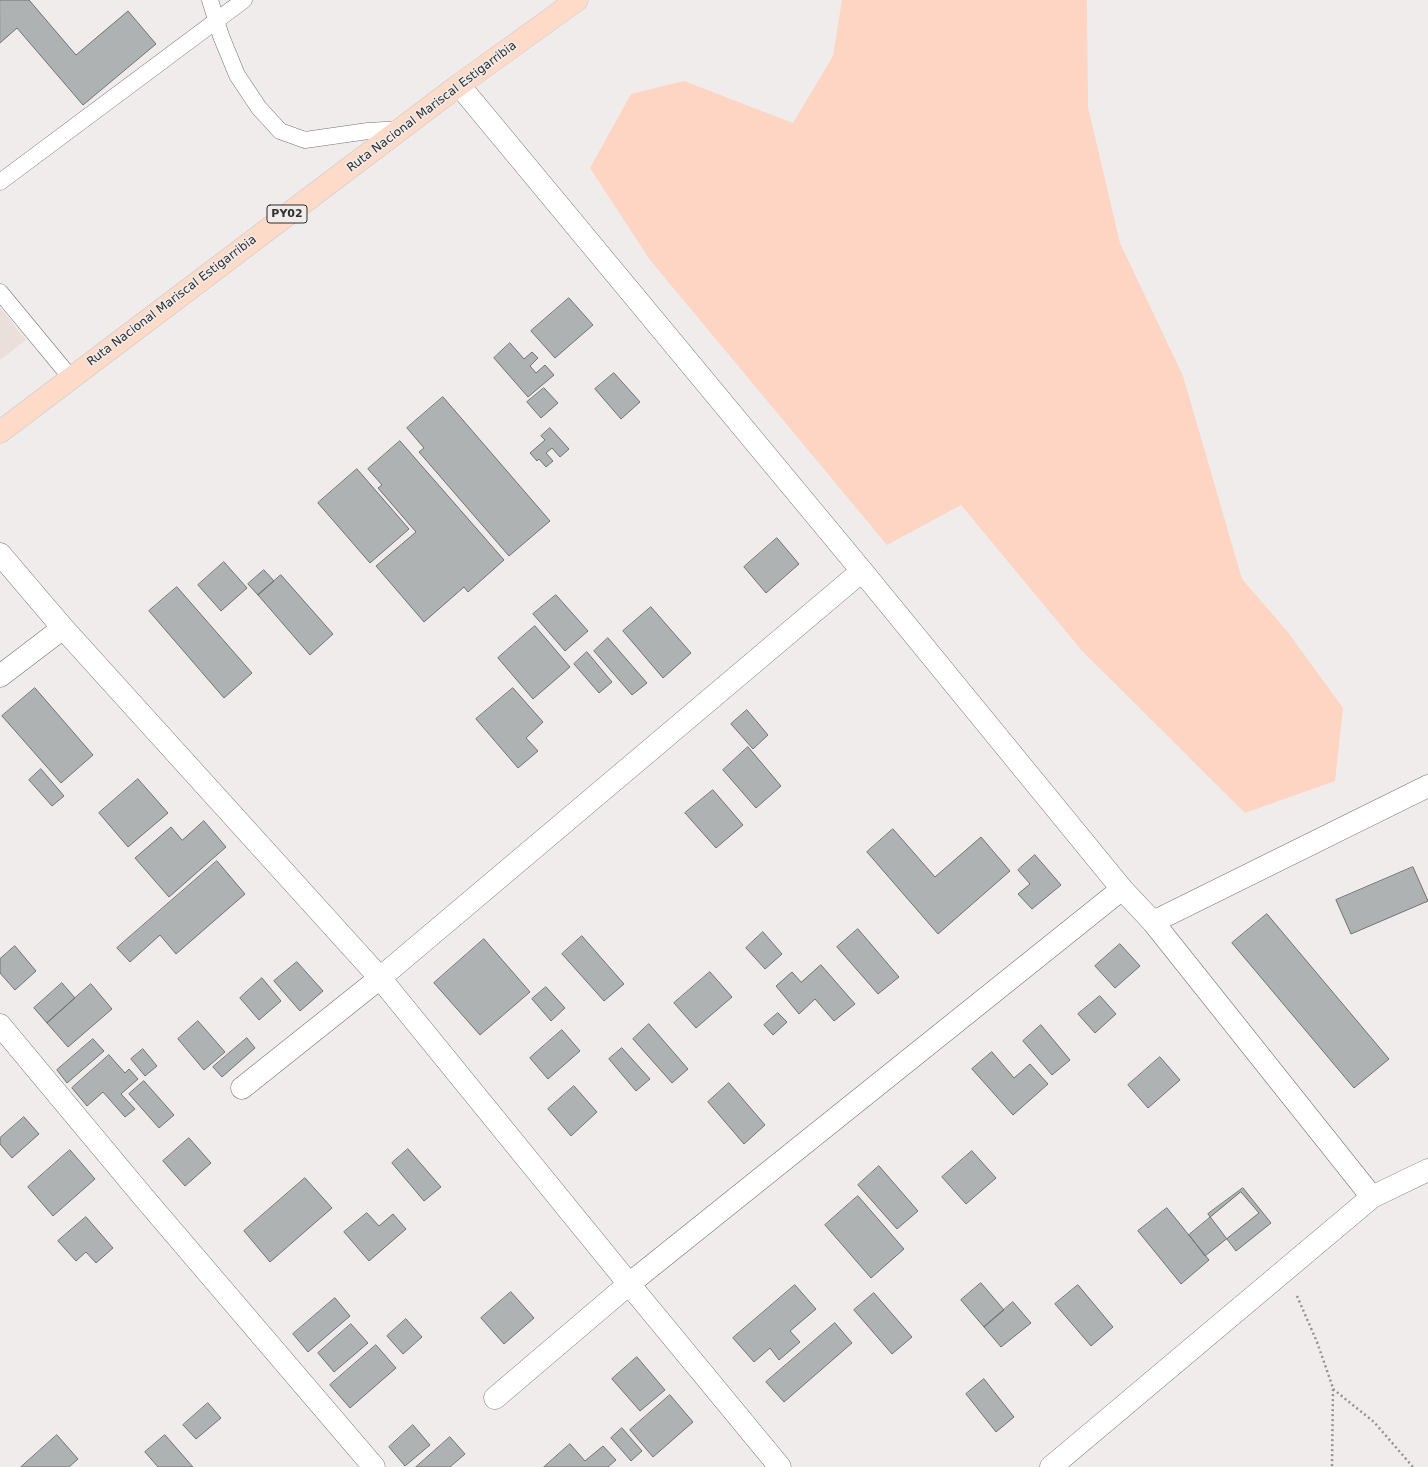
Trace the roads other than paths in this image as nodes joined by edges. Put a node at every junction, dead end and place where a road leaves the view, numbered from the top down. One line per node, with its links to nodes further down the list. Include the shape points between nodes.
1 (210, 0): 4 (lane)
2 (244, 0): 4 (lane)
3 (577, 0): 5 (main road, Ruta Nacional Mariscal Estigarribia / PY02)
4 (216, 20): 6 (lane, via 237,75 259,108 280,131 305,140); 7 (lane)
5 (460, 85): 6 (main road, Ruta Nacional Mariscal Estigarribia / PY02); 12 (street)
6 (402, 128): 9 (main road, Ruta Nacional Mariscal Estigarribia / PY02)
7 (0, 182)
8 (0, 292): 9 (lane)
9 (71, 378): 10 (main road, Ruta Nacional Mariscal Estigarribia / PY02)
10 (0, 432)
11 (0, 554): 13 (street)
12 (862, 571): 16 (street); 18 (street)
13 (63, 628): 14 (street); 18 (street)
14 (0, 676)
15 (1428, 786): 17 (street)
16 (1122, 889): 17 (street); 23 (street)
17 (1153, 922): 22 (street)
18 (380, 978): 20 (street); 23 (street)
19 (0, 1025): 25 (street)
20 (242, 1088)
21 (1428, 1170): 22 (street)
22 (1372, 1197): 27 (street)
23 (628, 1284): 24 (street); 26 (street)
24 (495, 1398)
25 (374, 1467)
26 (780, 1467)
27 (1051, 1467)

